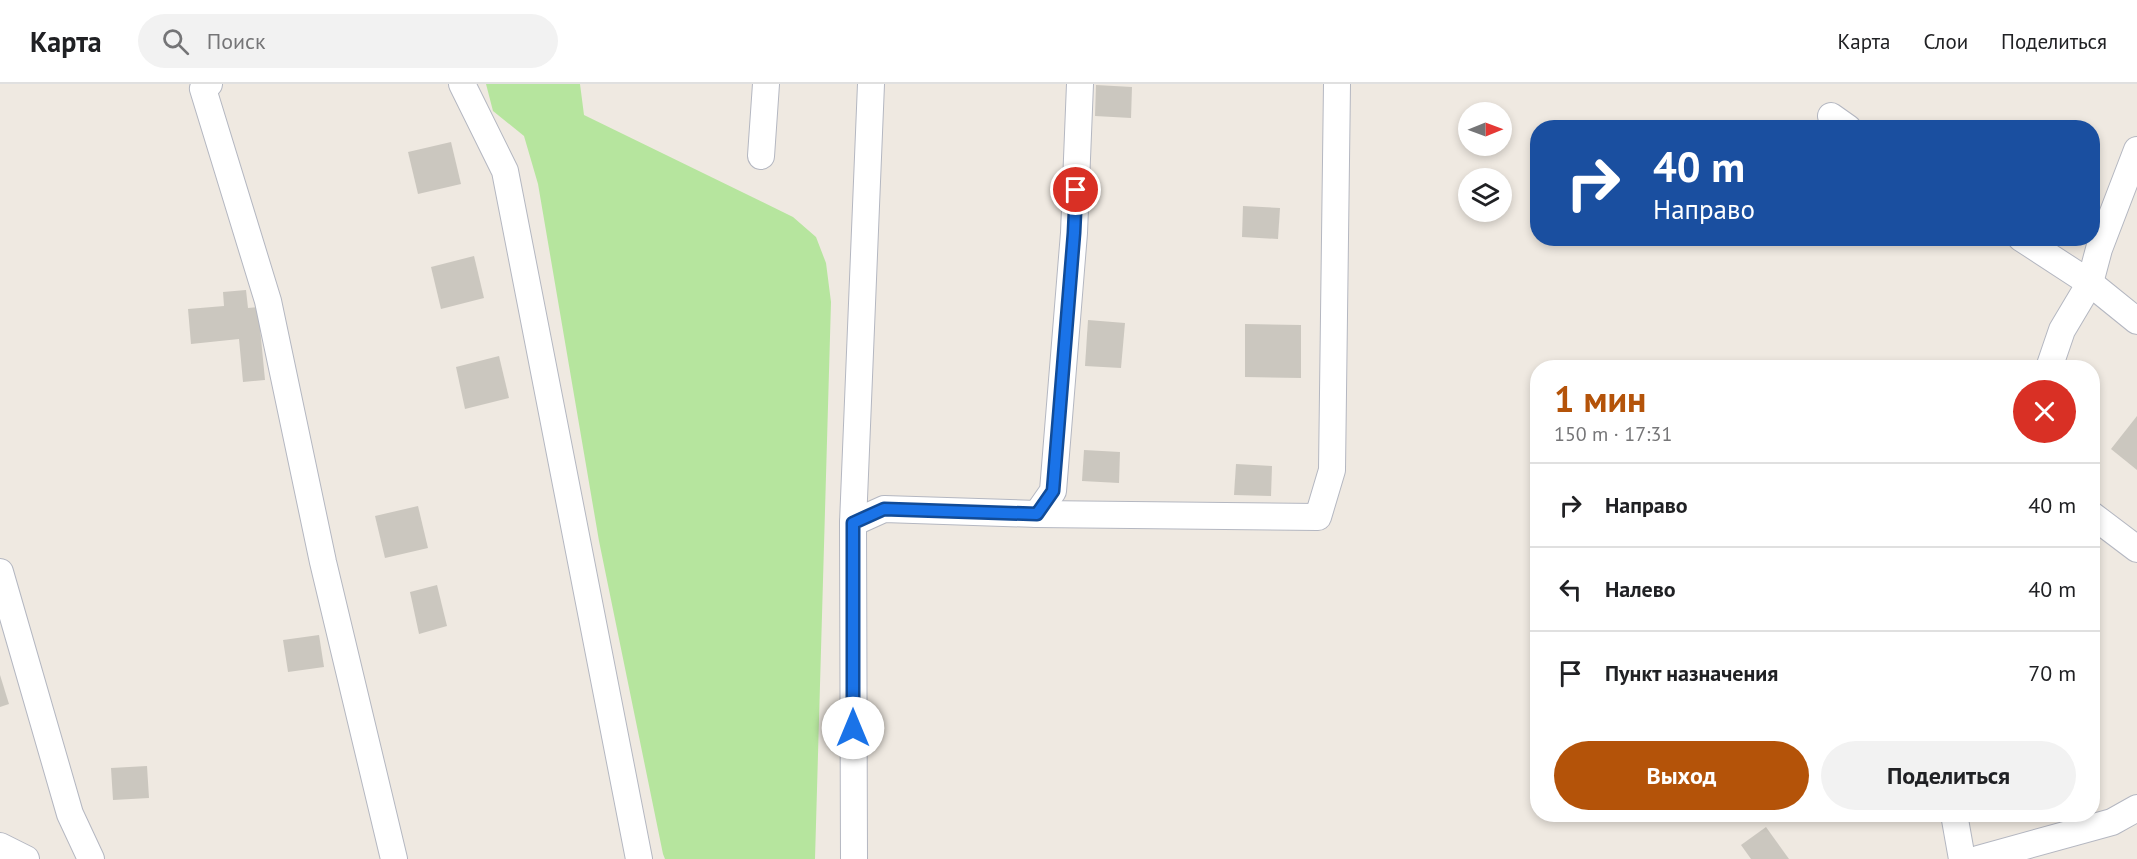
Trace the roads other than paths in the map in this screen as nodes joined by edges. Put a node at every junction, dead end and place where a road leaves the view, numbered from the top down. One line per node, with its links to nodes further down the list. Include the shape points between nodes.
1 (209, 84): 23 (street, via 202,89 268,301 323,562)
2 (462, 84): 24 (street, via 505,171)
3 (766, 84): 8 (street)
4 (871, 84): 15 (street)
5 (1080, 84): 13 (street, via 1074,233 1053,491)
6 (1337, 84): 13 (street, via 1332,470 1318,517)
7 (2137, 150): 10 (street)
8 (761, 156)
9 (2032, 246): 10 (street)
10 (2090, 283): 11 (street); 12 (street, via 2062,330)
11 (2137, 321)
12 (2052, 360)
13 (1037, 514): 15 (street, via 884,509)
14 (2100, 521): 16 (street)
15 (853, 523): 25 (street)
16 (2137, 549)
17 (0, 572): 22 (street, via 70,814)
18 (2137, 808): 27 (street, via 2112,822)
19 (1955, 822): 26 (street)
20 (0, 846): 21 (street)
21 (26, 859)
22 (91, 859)
23 (394, 859)
24 (639, 859)
25 (854, 859)
26 (1962, 859)
27 (1978, 859)

